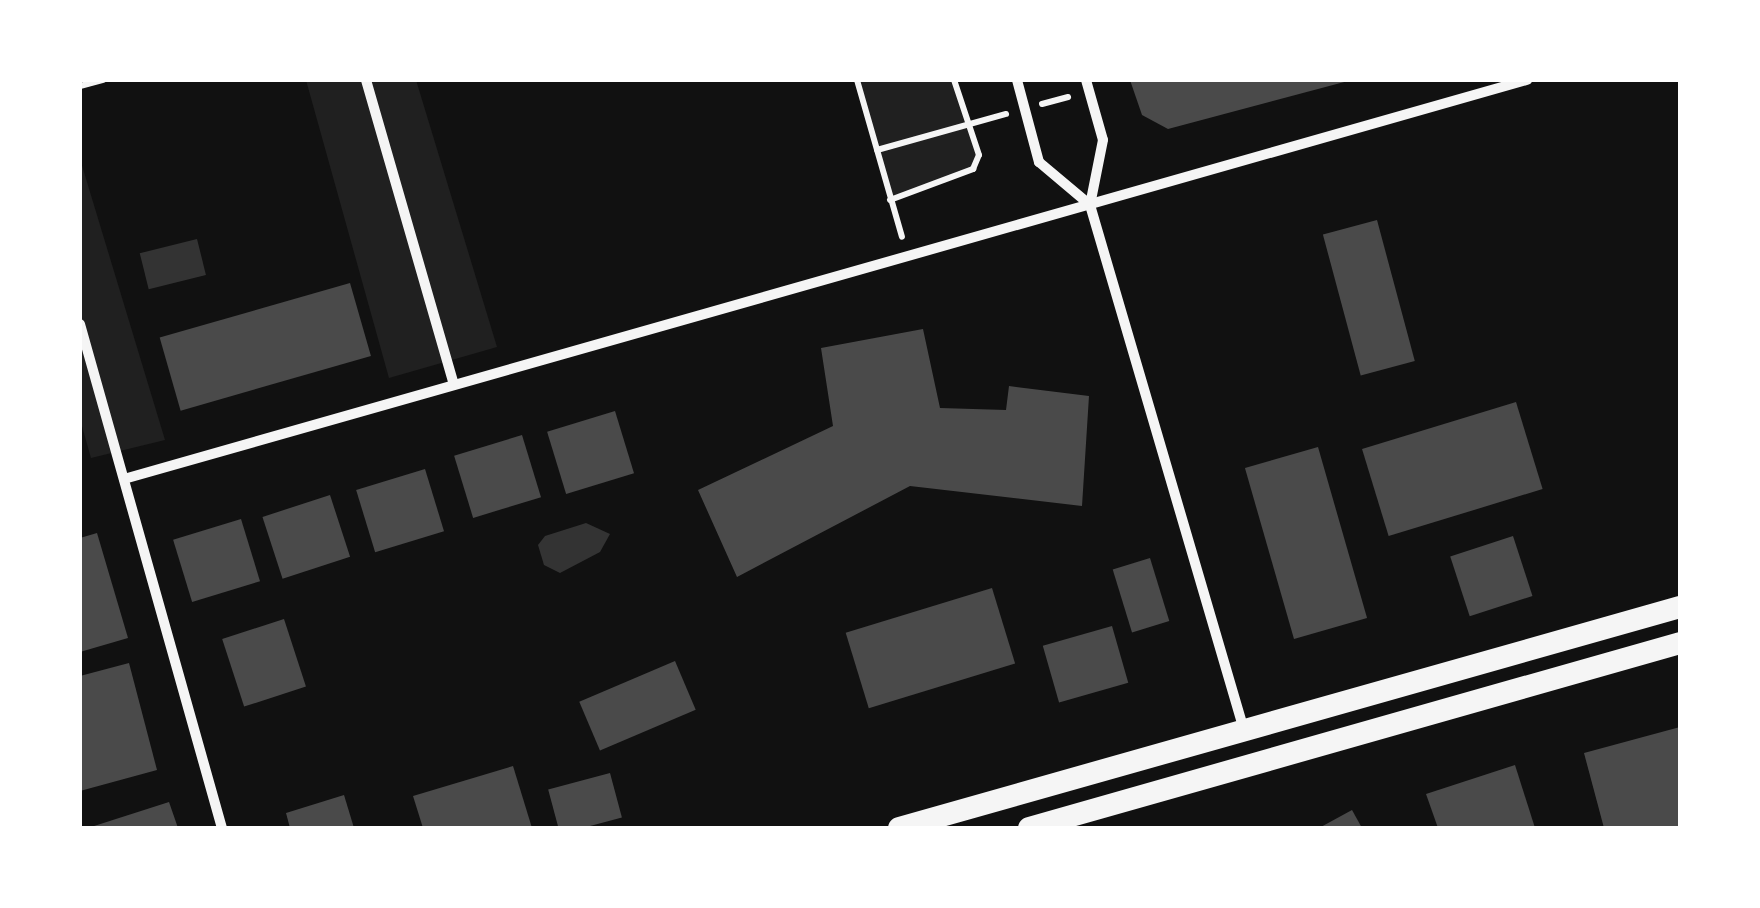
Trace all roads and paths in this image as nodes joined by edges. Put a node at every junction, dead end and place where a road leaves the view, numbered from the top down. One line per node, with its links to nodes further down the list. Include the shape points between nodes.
1 (102, 80): 7 (path)
2 (366, 80): 16 (street)
3 (856, 80): 11 (path)
4 (954, 80): 10 (path)
5 (1018, 80): 9 (street)
6 (1528, 80): 13 (street)
7 (80, 86)
8 (1087, 86): 9 (path); 13 (street, via 1103,140)
9 (1025, 109): 10 (path); 13 (street, via 1039,162)
10 (967, 125): 11 (path); 12 (path, via 978,155 962,179)
11 (877, 150): 12 (path)
12 (890, 200): 14 (path)
13 (1090, 204): 14 (street); 20 (street)
14 (908, 256): 16 (street)
15 (80, 324): 17 (street)
16 (454, 385): 17 (street)
17 (124, 479): 21 (street)
18 (1680, 607): 20 (main road)
19 (1680, 643): 23 (main road)
20 (1244, 731): 22 (main road)
21 (222, 828)
22 (899, 828)
23 (1029, 828)

